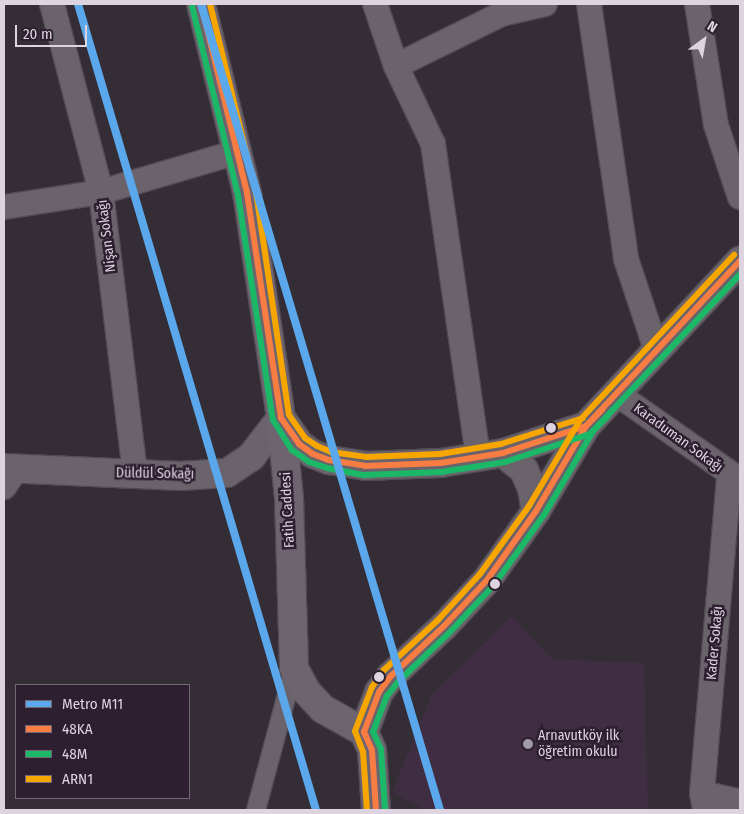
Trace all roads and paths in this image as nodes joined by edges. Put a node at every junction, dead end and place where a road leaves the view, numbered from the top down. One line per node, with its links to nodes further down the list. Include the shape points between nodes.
1 (52, 4): 10 (street, Nişan Sokağı)
2 (201, 4): 9 (main road, Fatih Caddesi)
3 (375, 4): 8 (street)
4 (546, 4): 7 (street)
5 (589, 4): 14 (street, via 626,259)
6 (697, 4): 11 (street, via 716,125)
7 (499, 9): 8 (street)
8 (396, 66): 18 (street, via 433,144)
9 (237, 152): 10 (street); 16 (main road, Fatih Caddesi, via 247,193)
10 (101, 192): 12 (street); 20 (street, Nişan Sokağı)
11 (740, 197)
12 (4, 207)
13 (740, 262): 14 (main road)
14 (657, 352): 15 (main road)
15 (617, 394): 17 (main road); 21 (street, Karaduman Sokağı)
16 (281, 418): 18 (main road, via 300,444 329,460 365,466 441,463); 20 (main road, Düldül Sokağı, via 251,457 227,473); 23 (main road, Fatih Caddesi, via 288,498)
17 (586, 426): 18 (main road); 22 (main road)
18 (490, 455): 22 (main road, via 524,470)
19 (8, 474): 20 (main road, Düldül Sokağı)
20 (135, 474)
21 (735, 478): 25 (street, Kader Sokağı)
22 (536, 511): 24 (main road, via 487,580 390,676 379,692)
23 (294, 668): 24 (main road, via 306,691 323,709); 27 (street, Fatih Caddesi)
24 (364, 732): 28 (main road, via 372,750)
25 (704, 802): 26 (street)
26 (740, 802)
27 (256, 810)
28 (376, 810)

